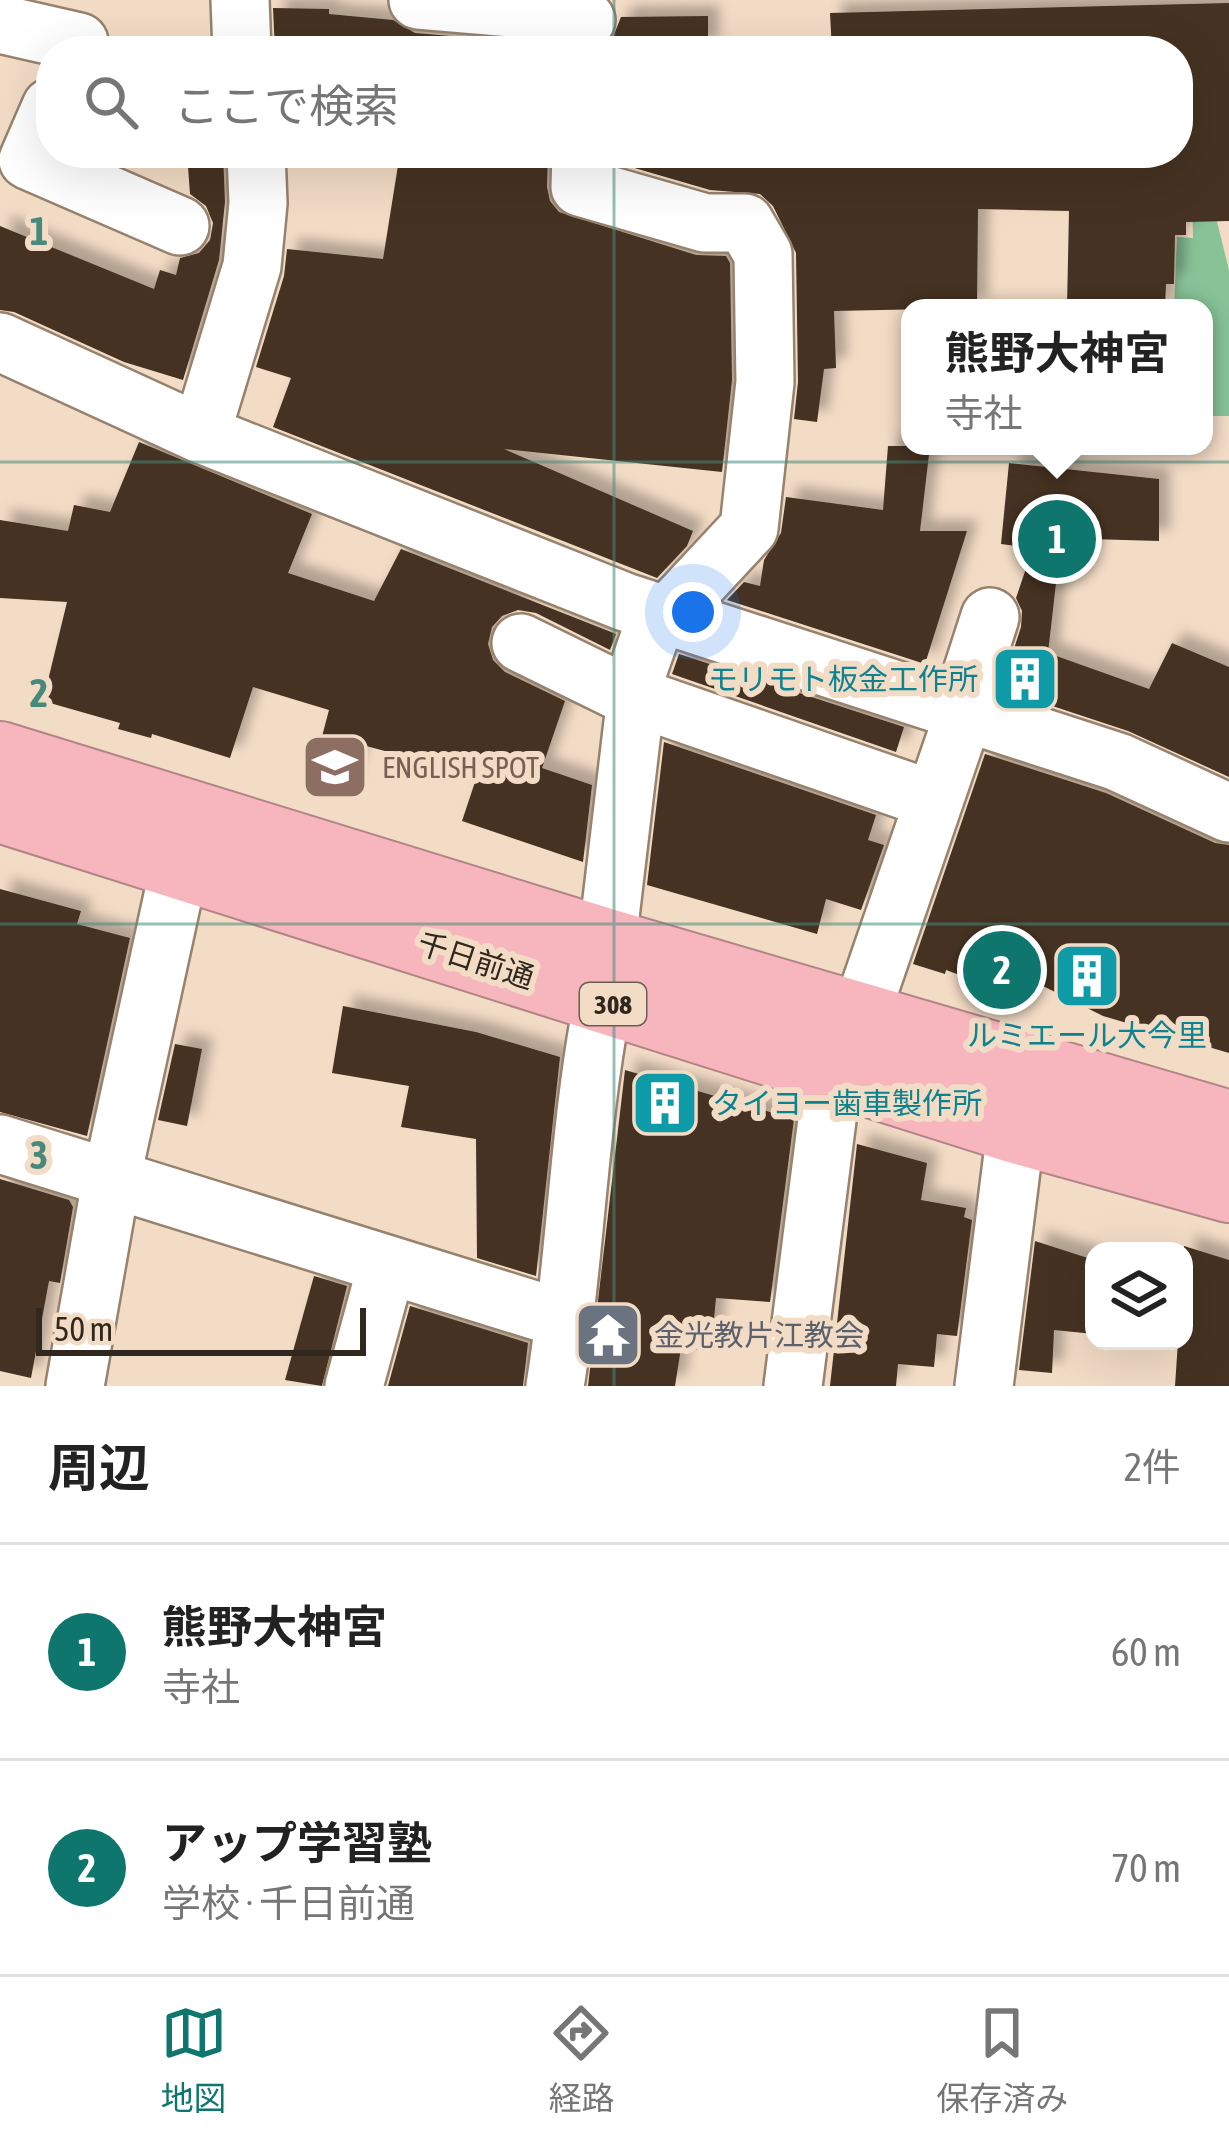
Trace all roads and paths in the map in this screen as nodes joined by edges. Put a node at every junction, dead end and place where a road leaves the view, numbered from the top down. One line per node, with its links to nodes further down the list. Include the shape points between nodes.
1 (240, 0): 6 (street)
2 (418, 0): 4 (street, via 547,11)
3 (0, 24): 5 (street)
4 (586, 24)
5 (84, 31)
6 (241, 36)
7 (46, 168): 10 (street)
8 (257, 168): 12 (street, via 252,266)
9 (581, 168): 13 (street, via 580,187 705,224 745,224 764,254 766,382 749,528)
10 (180, 226)
11 (0, 341): 12 (street)
12 (201, 434): 13 (street)
13 (662, 614): 16 (street); 17 (street)
14 (990, 617): 17 (street)
15 (521, 643): 16 (street)
16 (633, 697): 19 (street); 23 (street)
17 (963, 710): 19 (street); 21 (street, via 1118,762)
18 (0, 755): 23 (highway, 千日前通 / 308)
19 (933, 800): 24 (street)
20 (0, 809): 22 (highway, 千日前通 / 308)
21 (1229, 813)
22 (180, 864): 23 (highway, 千日前通 / 308); 28 (street)
23 (605, 971): 24 (highway, 千日前通 / 308); 31 (street)
24 (847, 1044): 25 (highway, 千日前通 / 308); 26 (highway, 千日前通 / 308); 35 (street)
25 (1229, 1124)
26 (1016, 1130): 29 (highway, 千日前通 / 308); 36 (street)
27 (0, 1144): 28 (street)
28 (112, 1177): 30 (street); 32 (street)
29 (1229, 1189)
30 (387, 1264): 31 (street); 33 (street)
31 (566, 1320): 34 (street)
32 (74, 1386)
33 (354, 1386)
34 (556, 1386)
35 (794, 1386)
36 (984, 1386)

